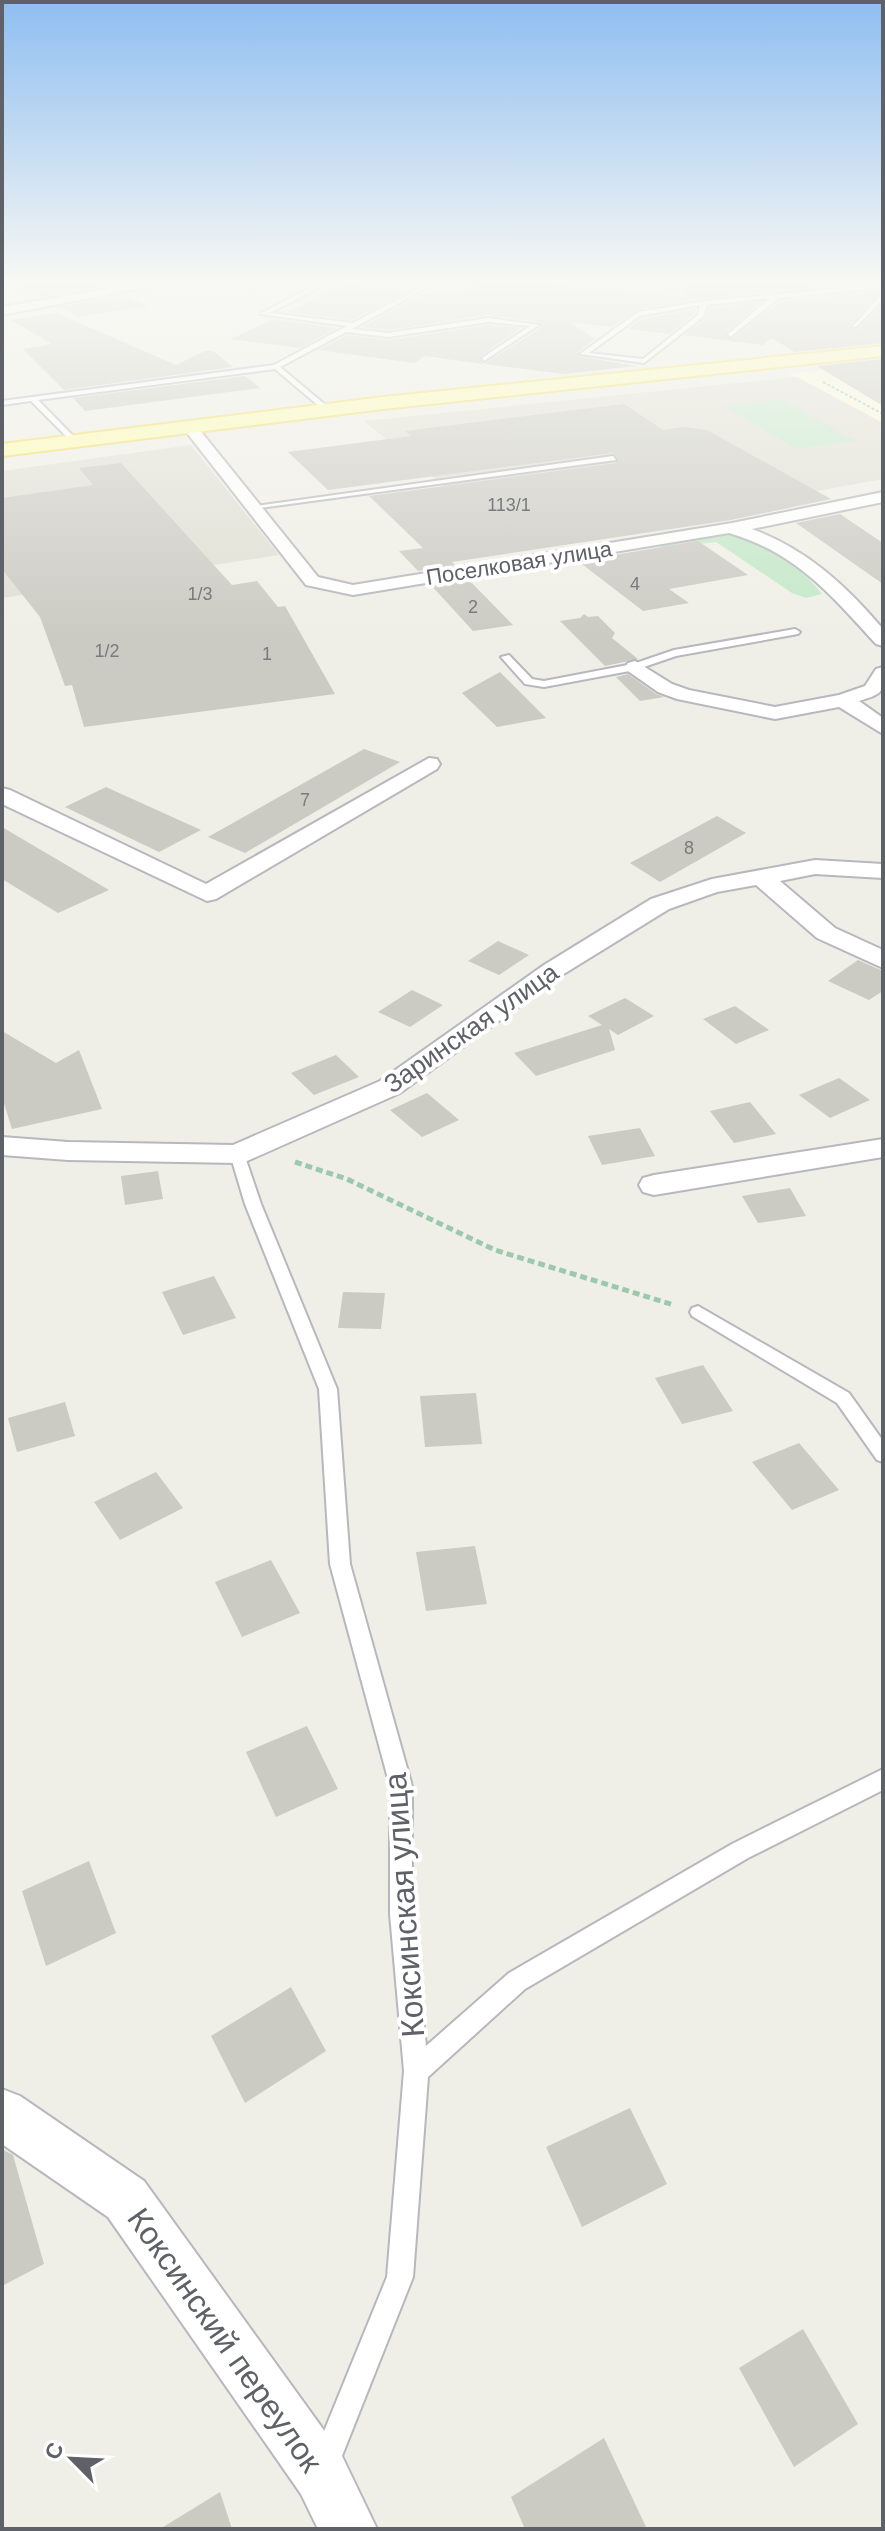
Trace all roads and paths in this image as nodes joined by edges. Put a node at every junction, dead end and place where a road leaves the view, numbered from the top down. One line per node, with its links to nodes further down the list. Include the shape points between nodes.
1 (35, 401): 8 (lane)
2 (316, 401): 5 (lane)
3 (410, 401): 5 (main road)
4 (859, 401): 6 (path)
5 (326, 410): 7 (main road)
6 (883, 414)
7 (189, 426): 8 (main road); 12 (street, Поселковая улица)
8 (72, 440): 9 (main road)
9 (2, 450)
10 (613, 458): 12 (lane)
11 (883, 497): 13 (street)
12 (253, 507): 13 (street, Поселковая улица, via 312,581 353,590)
13 (730, 528): 15 (street, Поселковая улица, via 756,534 797,557)
14 (883, 606): 15 (street)
15 (858, 610): 17 (street, Поселковая улица)
16 (795, 632): 19 (lane, via 674,653)
17 (883, 640)
18 (506, 657): 19 (lane, via 529,682 544,684)
19 (635, 667): 21 (street, via 684,695 775,713)
20 (883, 673): 21 (street, via 873,690)
21 (843, 700): 22 (street)
22 (883, 728)
23 (429, 764): 24 (street, via 207,894)
24 (2, 795)
25 (883, 871): 26 (street, Заринская улица, via 815,867)
26 (761, 877): 27 (street, via 826,933); 30 (street, Заринская улица, via 660,904 553,970 390,1087)
27 (883, 960)
28 (2, 1146): 30 (street, Заринская улица)
29 (883, 1148): 31 (street)
30 (244, 1151): 32 (path, via 347,1179 495,1250); 35 (lane, Коксинская улица, via 253,1204 328,1389 340,1564 401,1786 401,1914)
31 (654, 1185)
32 (698, 1312): 33 (lane, via 843,1398)
33 (883, 1455)
34 (883, 1779): 35 (lane, via 740,1851 517,1981)
35 (416, 2071): 37 (lane, Коксинская улица, via 400,2277)
36 (2, 2114): 37 (street, Коксинский переулок, via 126,2199)
37 (321, 2474): 38 (street, Коксинский переулок)
38 (348, 2529)

